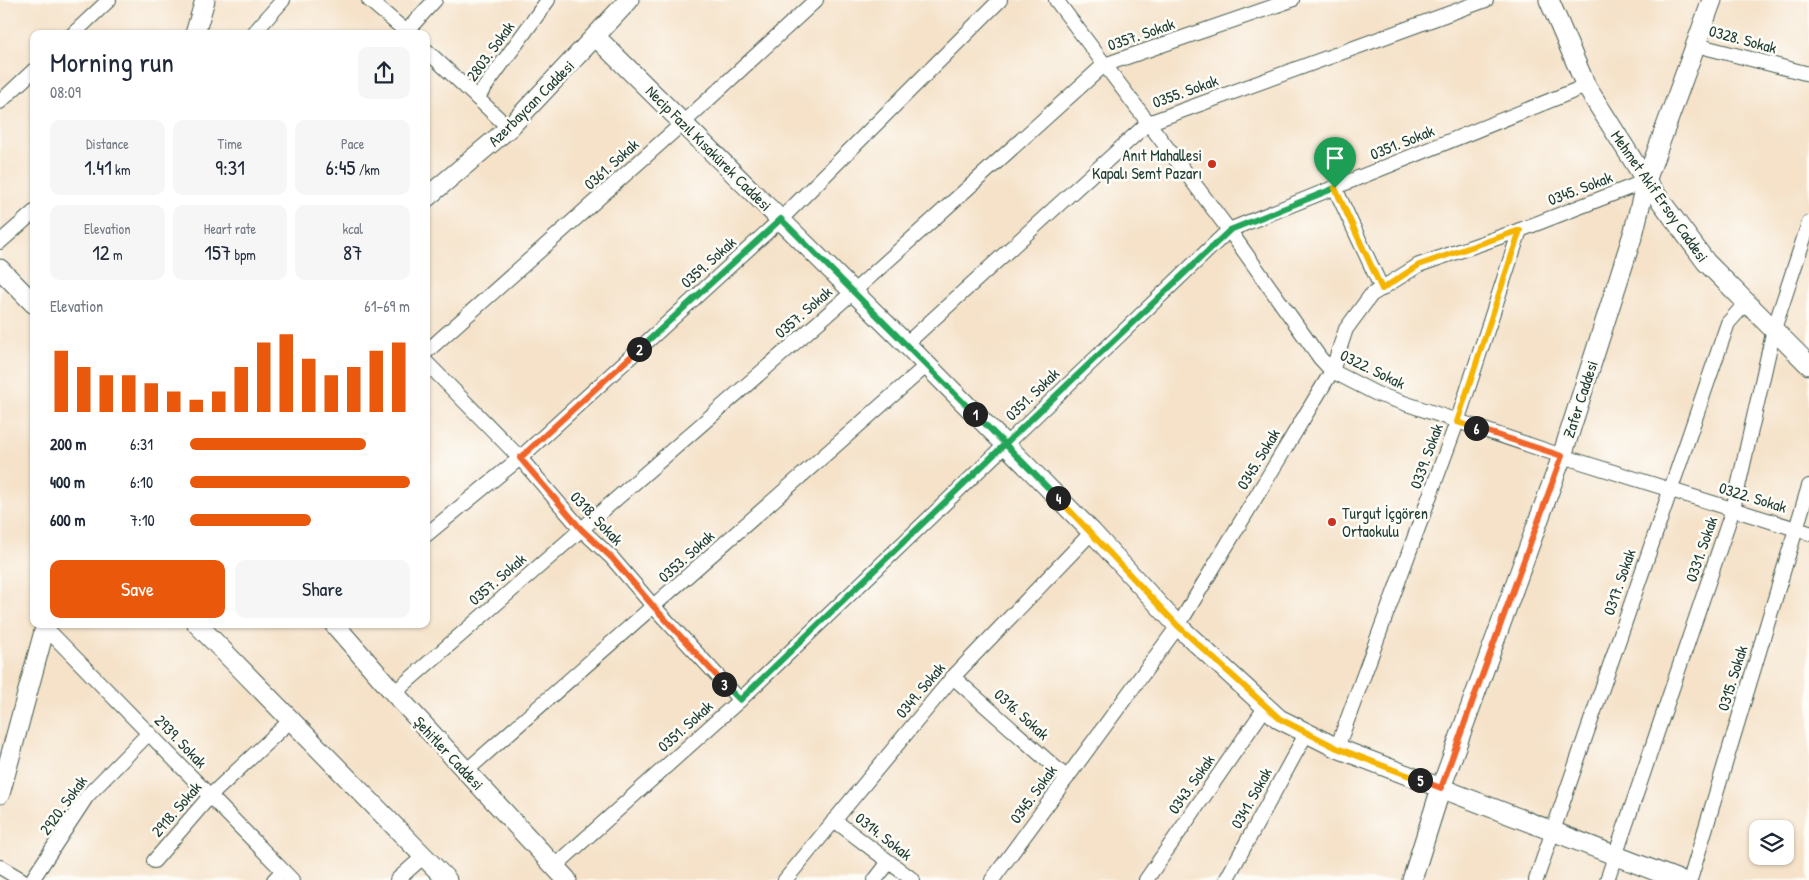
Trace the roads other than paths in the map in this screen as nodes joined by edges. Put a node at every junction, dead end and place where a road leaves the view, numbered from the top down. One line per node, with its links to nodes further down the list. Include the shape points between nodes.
1 (109, 0): 15 (street)
2 (205, 0): 16 (street)
3 (283, 0): 17 (street)
4 (369, 0): 18 (street)
5 (435, 0): 19 (street)
6 (548, 0): 27 (street, 2803. Sokak)
7 (629, 0): 20 (street, Azerbaycan Caddesi)
8 (816, 0): 29 (street, 0361. Sokak)
9 (1000, 0): 36 (street, 0359. Sokak)
10 (1056, 0): 23 (street, 0322. Sokak)
11 (1292, 0): 23 (street, 0357. Sokak)
12 (1486, 0): 30 (street, 0355. Sokak)
13 (1548, 0): 26 (street, Mehmet Akif Ersoy Caddesi)
14 (1712, 0): 21 (street, Zafer Caddesi)
15 (77, 30)
16 (196, 30)
17 (257, 30)
18 (403, 30)
19 (409, 30)
20 (596, 37): 29 (street, Necip Fazıl Kısakürek Caddesi); 31 (street, Azerbaycan Caddesi)
21 (1696, 44): 25 (street, 0328. Sokak); 32 (street, Zafer Caddesi)
22 (430, 54): 27 (street)
23 (1104, 65): 30 (street, 0322. Sokak); 43 (street, 0357. Sokak)
24 (30, 74): 28 (street)
25 (1809, 74)
26 (1586, 86): 32 (street, Mehmet Akif Ersoy Caddesi); 33 (street, 0351. Sokak)
27 (477, 98): 31 (street)
28 (0, 102)
29 (684, 122): 36 (street, Necip Fazıl Kısakürek Caddesi); 48 (street, 0361. Sokak)
30 (1148, 123): 38 (street, 0322. Sokak); 47 (street, 0355. Sokak)
31 (509, 128): 34 (street, Azerbaycan Caddesi)
32 (1646, 181): 39 (street, 0345. Sokak); 45 (street, Mehmet Akif Ersoy Caddesi, via 1706,262); 55 (street, Zafer Caddesi, via 1634,232)
33 (1335, 188): 38 (street, 0351. Sokak); 42 (street)
34 (430, 195)
35 (30, 216): 40 (street)
36 (781, 219): 43 (street, Necip Fazıl Kısakürek Caddesi); 56 (street, 0359. Sokak)
37 (1809, 223): 46 (street, 0331. Sokak)
38 (1230, 230): 52 (street, 0322. Sokak); 54 (street, 0351. Sokak)
39 (1520, 230): 42 (street, 0345. Sokak, via 1419,265); 53 (street, 0339. Sokak)
40 (0, 242)
41 (0, 269): 44 (street)
42 (1382, 289): 52 (street, 0345. Sokak, via 1371,295 1346,329)
43 (853, 292): 47 (street, Necip Fazıl Kısakürek Caddesi); 60 (street, 0357. Sokak)
44 (30, 300)
45 (1746, 302): 46 (street, Mehmet Akif Ersoy Caddesi); 58 (street, 0317. Sokak, via 1728,323)
46 (1774, 329): 50 (street, Mehmet Akif Ersoy Caddesi); 59 (street, 0331. Sokak)
47 (906, 344): 49 (street, Necip Fazıl Kısakürek Caddesi)
48 (430, 348)
49 (927, 365): 54 (street, Necip Fazıl Kısakürek Caddesi); 64 (street, 0353. Sokak)
50 (1809, 365)
51 (430, 366): 56 (street, 0318. Sokak)
52 (1332, 371): 53 (street, 0322. Sokak, via 1377,394); 65 (street, 0345. Sokak)
53 (1457, 422): 55 (street, 0322. Sokak); 77 (street, 0339. Sokak)
54 (1005, 444): 63 (street, Necip Fazıl Kısakürek Caddesi); 72 (street, 0351. Sokak)
55 (1562, 456): 58 (street, 0322. Sokak); 80 (street, Zafer Caddesi)
56 (520, 458): 60 (street, 0318. Sokak); 62 (street, 0359. Sokak)
57 (1809, 486): 61 (street, 0315. Sokak)
58 (1670, 490): 59 (street, 0322. Sokak); 84 (street, 0317. Sokak)
59 (1733, 509): 61 (street, 0322. Sokak); 85 (street, 0331. Sokak)
60 (581, 529): 64 (street, 0318. Sokak, via 612,558); 71 (street, 0357. Sokak)
61 (1802, 531): 107 (street, 0315. Sokak)
62 (430, 532)
63 (1092, 532): 65 (street, Necip Fazıl Kısakürek Caddesi); 70 (street, 0349. Sokak)
64 (654, 607): 72 (street, 0318. Sokak); 78 (street, 0353. Sokak)
65 (1178, 626): 73 (street, Necip Fazıl Kısakürek Caddesi); 79 (street, 0345. Sokak)
66 (45, 628): 81 (street)
67 (49, 628): 75 (street, 2939. Sokak)
68 (201, 628): 74 (street)
69 (337, 628): 71 (street, Şehitler Caddesi)
70 (953, 677): 79 (street, 0316. Sokak); 83 (street, 0349. Sokak)
71 (394, 693): 78 (street, Şehitler Caddesi)
72 (740, 700): 89 (street, 0351. Sokak)
73 (1265, 708): 76 (street, Necip Fazıl Kısakürek Caddesi); 101 (street, 0343. Sokak)
74 (291, 720): 82 (street, 2918. Sokak); 86 (street)
75 (149, 733): 82 (street, 2939. Sokak); 93 (street, 2920. Sokak, via 87,796)
76 (1306, 734): 77 (street, Necip Fazıl Kısakürek Caddesi); 102 (street, 0341. Sokak)
77 (1337, 748): 80 (street, Necip Fazıl Kısakürek Caddesi)
78 (466, 771): 89 (street, Şehitler Caddesi)
79 (1067, 778): 100 (street, 0345. Sokak)
80 (1441, 788): 84 (street, Necip Fazıl Kısakürek Caddesi); 103 (street, Zafer Caddesi)
81 (0, 794)
82 (210, 796): 87 (street, 2918. Sokak); 91 (street, 2939. Sokak)
83 (834, 820): 88 (street, 0314. Sokak); 97 (street, 0349. Sokak)
84 (1551, 832): 85 (street, Necip Fazıl Kısakürek Caddesi); 104 (street, 0317. Sokak)
85 (1615, 854): 105 (street, 0331. Sokak); 106 (street, Necip Fazıl Kısakürek Caddesi)
86 (424, 856): 94 (street); 95 (street)
87 (154, 861)
88 (889, 862): 98 (street); 99 (street, 0314. Sokak)
89 (554, 866): 96 (street, Şehitler Caddesi)
90 (0, 867): 92 (street)
91 (283, 877)
92 (22, 880)
93 (32, 880)
94 (397, 880)
95 (447, 880)
96 (568, 880)
97 (785, 880)
98 (875, 880)
99 (913, 880)
100 (992, 880)
101 (1146, 880)
102 (1226, 880)
103 (1412, 880)
104 (1536, 880)
105 (1607, 880)
106 (1679, 880)
107 (1690, 880)

